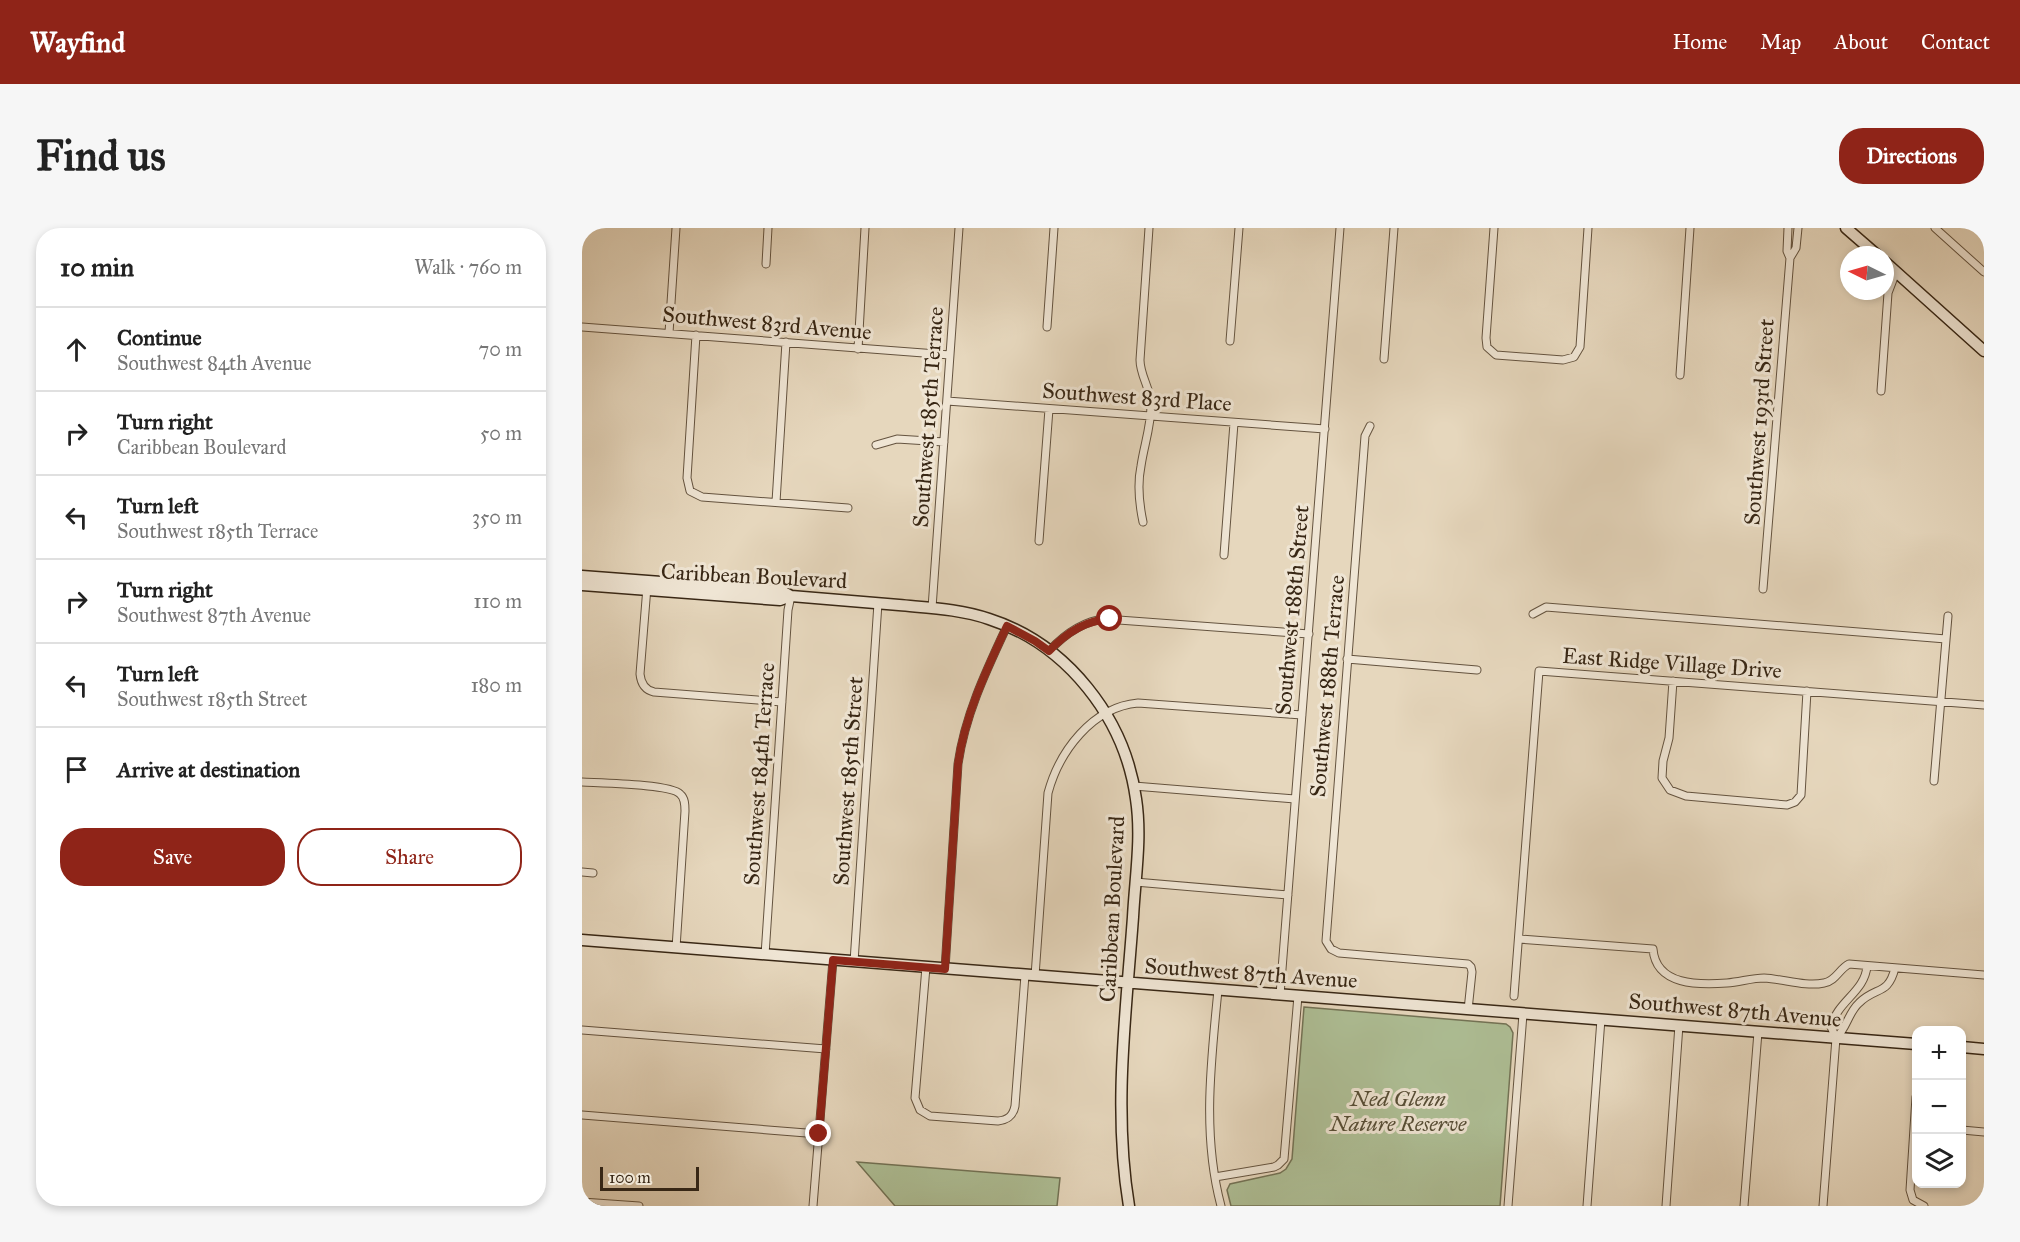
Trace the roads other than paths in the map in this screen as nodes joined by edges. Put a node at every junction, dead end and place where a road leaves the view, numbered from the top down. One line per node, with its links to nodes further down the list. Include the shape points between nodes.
1 (676, 228): 26 (street)
2 (768, 228): 21 (street)
3 (866, 228): 30 (street)
4 (959, 228): 32 (street, Southwest 185th Terrace)
5 (1054, 228): 25 (street)
6 (1149, 228): 38 (street, via 1140,365 1149,393)
7 (1239, 228): 28 (street)
8 (1340, 228): 41 (street, Southwest 188th Street)
9 (1394, 228): 33 (street)
10 (1494, 228): 11 (street, via 1486,341 1489,349 1499,355 1563,360 1574,357 1580,347)
11 (1588, 228)
12 (1690, 228): 34 (street)
13 (1788, 228): 17 (street, Southwest 193rd Street)
14 (1798, 228): 18 (street, Southwest 193rd Street)
15 (1846, 228): 19 (street)
16 (1935, 228): 23 (street)
17 (1787, 240): 18 (street); 20 (street, Southwest 193rd Street)
18 (1797, 240): 20 (street, Southwest 193rd Street)
19 (1867, 246)
20 (1790, 258): 52 (street, Southwest 193rd Street)
21 (766, 264)
22 (1896, 272): 31 (street); 35 (street, via 1888,293)
23 (1984, 272)
24 (582, 327): 26 (street, Southwest 83rd Avenue)
25 (1047, 327)
26 (669, 333): 27 (street, Southwest 83rd Avenue)
27 (696, 335): 29 (street, Southwest 83rd Avenue); 44 (street, via 687,478 690,491 702,497)
28 (1230, 341)
29 (786, 342): 30 (street, Southwest 83rd Avenue); 44 (street)
30 (858, 348): 32 (street, Southwest 83rd Avenue)
31 (1984, 351)
32 (950, 355): 36 (street, Southwest 185th Terrace)
33 (1384, 359)
34 (1680, 375)
35 (1881, 391)
36 (946, 401): 37 (street, Southwest 83rd Place); 42 (street, Southwest 185th Terrace)
37 (1049, 409): 38 (street, Southwest 83rd Place); 47 (street)
38 (1150, 417): 39 (street, Southwest 83rd Place); 46 (street, via 1139,484)
39 (1234, 423): 41 (street, Southwest 83rd Place); 48 (street)
40 (1370, 426): 62 (street, Southwest 188th Terrace, via 1365,436)
41 (1325, 429): 59 (street, Southwest 188th Street)
42 (944, 442): 43 (street, via 897,439); 55 (street, Southwest 185th Terrace)
43 (876, 445)
44 (776, 502): 45 (street)
45 (848, 508)
46 (1143, 522)
47 (1040, 541)
48 (1224, 555)
49 (582, 576): 51 (street)
50 (582, 585): 51 (street, Caribbean Boulevard)
51 (647, 585): 53 (street, Caribbean Boulevard, via 782,591); 66 (street, via 640,674 645,687 654,692)
52 (1764, 589)
53 (791, 597): 54 (street, Caribbean Boulevard); 66 (street, Southwest 184th Terrace)
54 (878, 603): 55 (street, Caribbean Boulevard); 84 (street, Southwest 185th Street)
55 (932, 608): 58 (street, Caribbean Boulevard, via 971,614)
56 (1533, 614): 60 (street, via 1546,607)
57 (1948, 616): 60 (street)
58 (1007, 626): 61 (street, Caribbean Boulevard); 88 (street, via 971,708 960,748)
59 (1309, 634): 61 (street, via 1105,619 1075,629); 70 (street, Southwest 188th Street)
60 (1946, 639): 67 (street)
61 (1049, 651): 69 (street, Caribbean Boulevard, via 1080,680)
62 (1347, 660): 63 (street); 99 (street, Southwest 188th Terrace, via 1327,944 1339,953 1470,965)
63 (1477, 670)
64 (1674, 681): 65 (street, East Ridge Village Drive); 65 (street, via 1663,761 1663,781 1670,790 1686,796 1782,805 1795,802 1801,795); 79 (street, East Ridge Village Drive, via 1539,671)
65 (1807, 691): 67 (street, East Ridge Village Drive)
66 (782, 702): 82 (street, Southwest 184th Terrace)
67 (1941, 702): 68 (street, East Ridge Village Drive); 71 (street)
68 (1984, 705)
69 (1106, 714): 70 (street, via 1138,703); 73 (street, Caribbean Boulevard, via 1123,747); 89 (street, via 1087,726 1069,748 1056,768 1048,793)
70 (1302, 715): 74 (street, Southwest 188th Street)
71 (1934, 781)
72 (582, 782): 81 (street, via 663,788 680,793 684,800)
73 (1134, 786): 74 (street); 77 (street, Caribbean Boulevard, via 1138,830)
74 (1295, 799): 78 (street, Southwest 188th Street)
75 (582, 872): 76 (street)
76 (593, 873)
77 (1135, 882): 78 (street); 91 (street, Caribbean Boulevard)
78 (1288, 895): 94 (street, Southwest 188th Street)
79 (1519, 939): 85 (street, via 1653,949 1663,973 1683,981 1727,983 1763,978 1819,984 1832,981 1847,965); 96 (street, East Ridge Village Drive)
80 (582, 940): 81 (street, Southwest 87th Avenue)
81 (676, 948): 82 (street, Southwest 87th Avenue)
82 (765, 955): 83 (street, Southwest 87th Avenue)
83 (833, 960): 84 (street, Southwest 87th Avenue); 109 (street)
84 (854, 962): 86 (street, Southwest 87th Avenue)
85 (1867, 966): 87 (street); 92 (street)
86 (926, 967): 88 (street, Southwest 87th Avenue); 89 (street, via 915,1098 920,1110 930,1116 998,1121 1010,1117 1016,1106)
87 (1895, 968): 90 (street); 97 (street, via 1888,985)
88 (945, 969): 89 (street, Southwest 87th Avenue)
89 (1030, 975): 91 (street, Southwest 87th Avenue)
90 (1984, 975)
91 (1128, 983): 93 (street, Southwest 87th Avenue); 120 (street, Caribbean Boulevard, via 1120,1118)
92 (1858, 989): 97 (street); 98 (street)
93 (1218, 990): 94 (street, Southwest 87th Avenue); 116 (street, via 1209,1114)
94 (1280, 995): 95 (street, Southwest 87th Avenue)
95 (1298, 996): 99 (street, Southwest 87th Avenue); 116 (street, via 1284,1159 1274,1167)
96 (1514, 996)
97 (1865, 998): 100 (street)
98 (1840, 1006): 100 (street); 106 (street, via 1831,1027)
99 (1468, 1010): 101 (street, Southwest 87th Avenue)
100 (1850, 1013): 106 (street, via 1845,1029)
101 (1523, 1014): 102 (street, Southwest 87th Avenue); 122 (street)
102 (1601, 1019): 103 (street, Southwest 87th Avenue); 123 (street)
103 (1679, 1025): 105 (street, Southwest 87th Avenue); 124 (street)
104 (582, 1030): 109 (street)
105 (1758, 1032): 106 (street, Southwest 87th Avenue); 125 (street)
106 (1836, 1038): 107 (street, Southwest 87th Avenue); 126 (street)
107 (1912, 1044)
108 (1966, 1047): 110 (street)
109 (826, 1049): 114 (street)
110 (1984, 1049)
111 (582, 1116): 114 (street)
112 (1966, 1130): 113 (street)
113 (1984, 1132)
114 (819, 1134): 119 (street)
115 (1914, 1134): 127 (street, via 1910,1186 1913,1200)
116 (1215, 1177): 121 (street)
117 (582, 1202): 118 (street)
118 (639, 1206)
119 (813, 1206)
120 (1129, 1206)
121 (1221, 1206)
122 (1508, 1206)
123 (1587, 1206)
124 (1666, 1206)
125 (1744, 1206)
126 (1823, 1206)
127 (1924, 1206)

